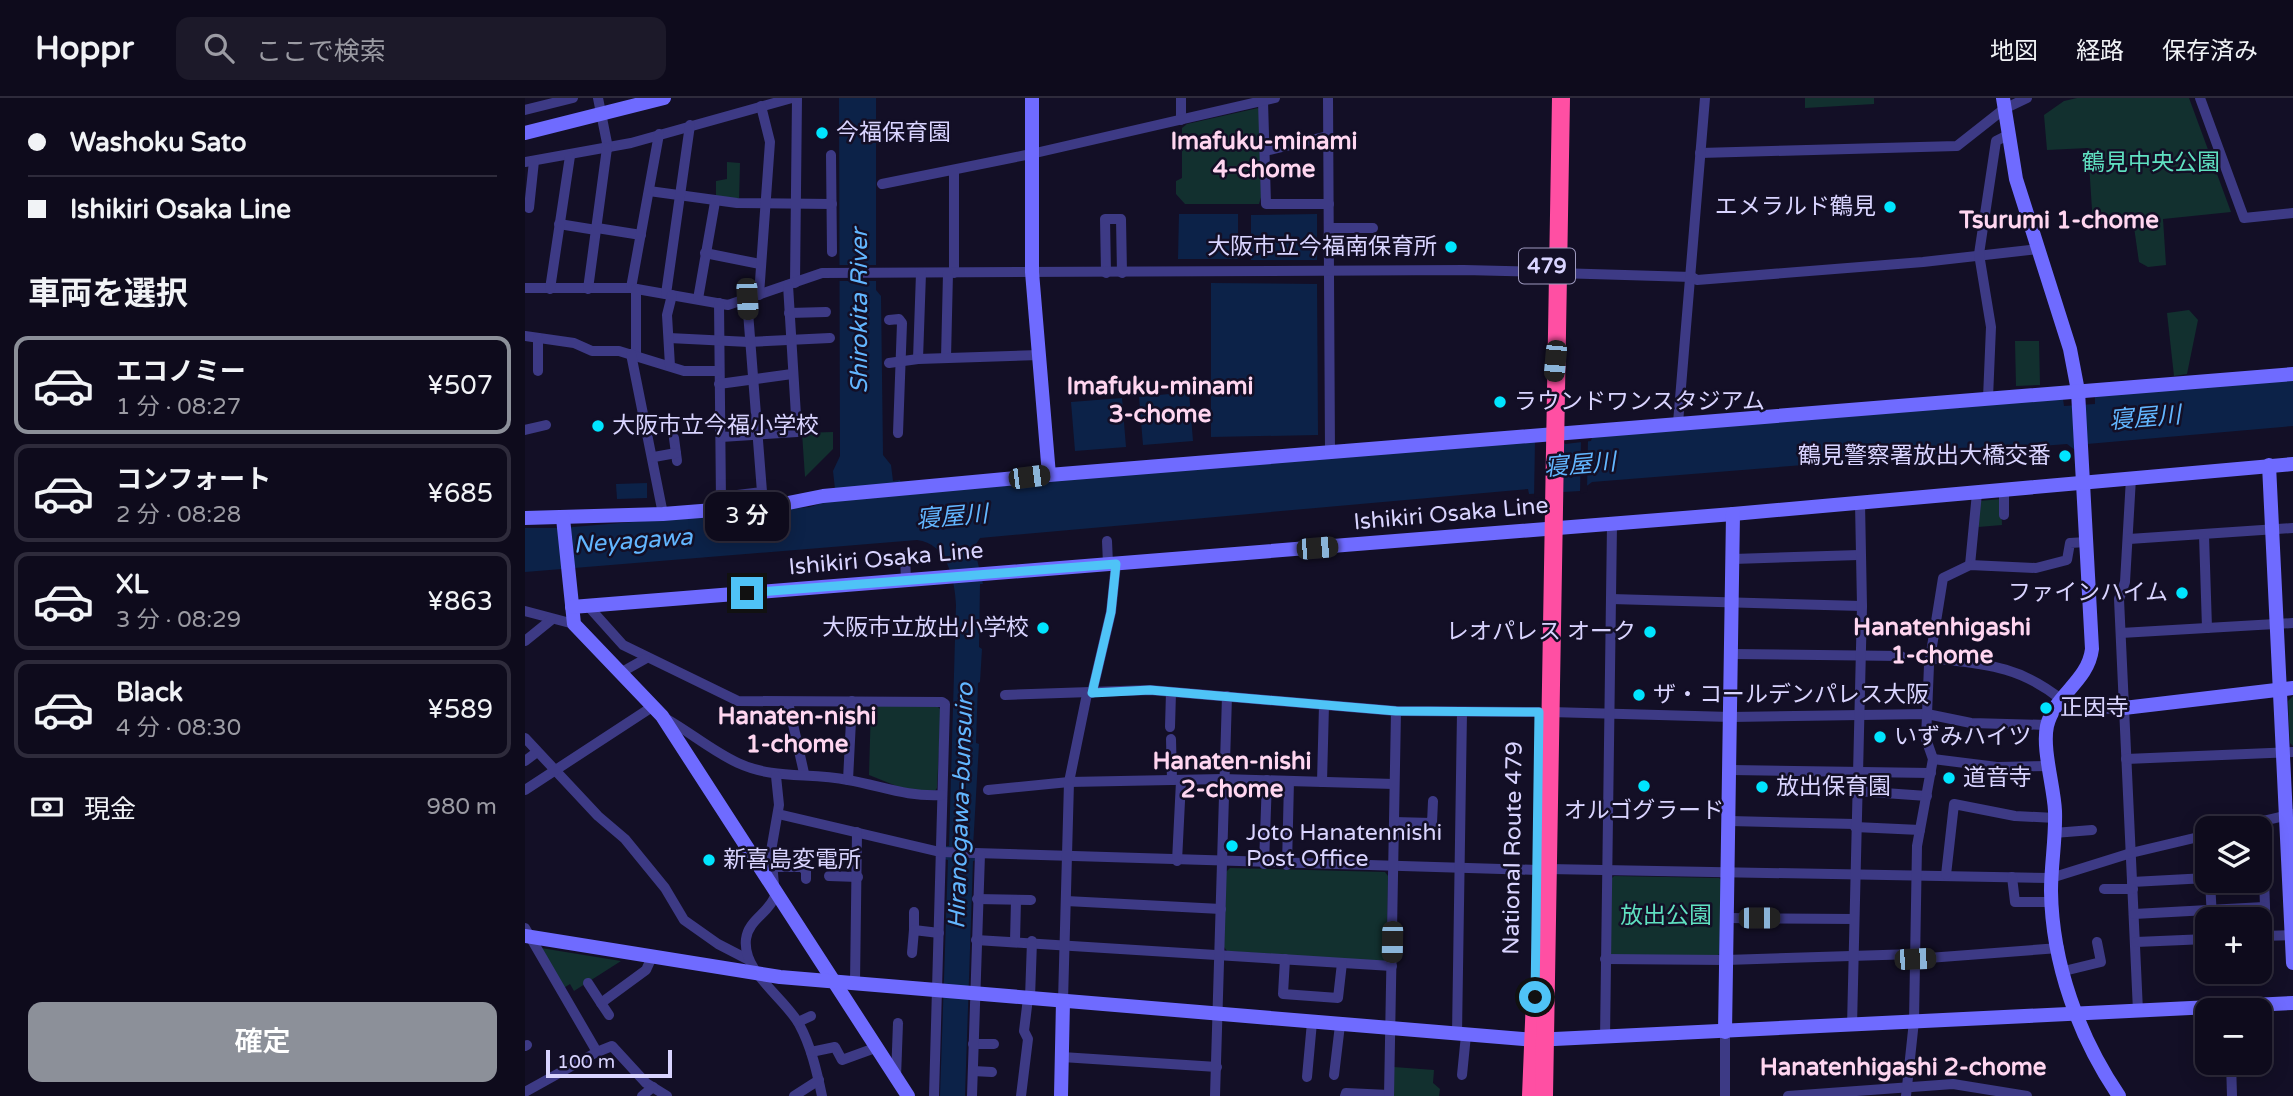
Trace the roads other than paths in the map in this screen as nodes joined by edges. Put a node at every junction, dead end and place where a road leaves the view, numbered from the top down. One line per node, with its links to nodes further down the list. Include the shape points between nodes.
1 (573, 98): 16 (street)
2 (598, 98): 18 (street)
3 (664, 98): 18 (street)
4 (795, 98): 17 (street); 38 (street)
5 (1032, 98): 28 (street)
6 (1181, 98): 19 (street)
7 (1275, 98): 14 (street)
8 (1328, 98): 24 (street)
9 (1549, 98): 59 (highway, National Route 479 / 479)
10 (1561, 98): 59 (highway, National Route 479 / 479)
11 (1705, 98): 27 (street)
12 (2027, 98): 15 (street)
13 (2200, 98): 42 (street, via 2244,218)
14 (1263, 101): 19 (street); 26 (street)
15 (2004, 104): 23 (street); 27 (street, via 1957,146)
16 (529, 105)
17 (761, 106): 20 (street); 37 (street, via 770,142)
18 (601, 114): 21 (street); 25 (street)
19 (1181, 120): 28 (street)
20 (690, 125): 22 (street); 35 (street)
21 (525, 133)
22 (659, 134): 25 (street); 34 (street)
23 (2008, 135): 48 (street); 51 (street, via 1996,141)
24 (1328, 136): 26 (street); 40 (street)
25 (607, 148): 30 (street); 46 (street)
26 (1265, 151): 40 (street, via 1266,204)
27 (1700, 153): 60 (street)
28 (1031, 154): 32 (street); 54 (street)
29 (831, 155): 39 (street)
30 (570, 156): 31 (street); 43 (street)
31 (530, 161): 41 (street)
32 (954, 171): 33 (street); 56 (street)
33 (882, 184)
34 (649, 191): 35 (street); 47 (street)
35 (681, 197): 36 (street); 66 (street)
36 (715, 202): 37 (street); 50 (street)
37 (764, 204): 38 (street); 52 (street)
38 (796, 204): 39 (street); 61 (street)
39 (831, 204): 49 (street)
40 (1329, 204): 44 (street)
41 (529, 208)
42 (2293, 213)
43 (559, 224): 46 (street); 64 (street)
44 (1329, 228): 45 (street); 53 (street)
45 (1373, 228)
46 (596, 229): 47 (street); 65 (street)
47 (641, 235): 63 (street)
48 (2038, 249): 51 (street); 94 (street, via 2077,372)
49 (832, 252)
50 (705, 253): 52 (street); 68 (street)
51 (1979, 254): 60 (street, via 1780,275 1697,280); 97 (street, via 1991,327)
52 (760, 264): 67 (street)
53 (1329, 271): 58 (street); 59 (street); 106 (street)
54 (1032, 272): 56 (street); 57 (street); 82 (street)
55 (921, 273): 56 (street); 61 (street, via 822,273); 84 (street)
56 (951, 273): 83 (street)
57 (1106, 273): 58 (street); 58 (street, via 1105,219 1121,219)
58 (1122, 273)
59 (1552, 273): 60 (street); 104 (highway, National Route 479 / 479)
60 (1692, 276): 98 (street)
61 (791, 284): 67 (street); 72 (street)
62 (525, 288): 64 (street)
63 (633, 288): 65 (street); 66 (street); 81 (street)
64 (550, 289): 65 (street)
65 (588, 289)
66 (669, 294): 68 (street); 76 (street)
67 (759, 295): 69 (street)
68 (698, 299): 70 (street)
69 (747, 299): 70 (street); 80 (street)
70 (719, 303): 79 (street)
71 (826, 312): 72 (street)
72 (789, 313): 78 (street)
73 (889, 320): 85 (street, via 902,323)
74 (525, 336): 75 (street)
75 (538, 338): 81 (street); 88 (street)
76 (669, 338): 79 (street); 87 (street)
77 (830, 338): 78 (street)
78 (790, 340): 80 (street); 90 (street)
79 (718, 341): 80 (street); 89 (street)
80 (749, 342): 92 (street)
81 (633, 355): 87 (street); 107 (street)
82 (1039, 355): 83 (street); 110 (street)
83 (946, 358): 84 (street)
84 (918, 359): 85 (street)
85 (901, 362): 86 (street); 95 (street)
86 (889, 363)
87 (670, 366): 89 (street, via 684,372)
88 (538, 371)
89 (717, 371): 93 (street)
90 (792, 374): 92 (street); 102 (street, via 797,432)
91 (2293, 374): 94 (street)
92 (753, 380): 93 (street); 102 (street)
93 (719, 384): 103 (street)
94 (2078, 395): 97 (street); 112 (street)
95 (899, 397): 96 (street); 101 (street)
96 (886, 398)
97 (1988, 398): 98 (street)
98 (1678, 424): 104 (street)
99 (546, 425): 100 (street)
100 (525, 430)
101 (898, 433)
102 (757, 435): 103 (street); 115 (street, via 762,492)
103 (721, 437): 115 (street)
104 (1550, 437): 106 (street); 124 (highway, National Route 479 / 479)
105 (674, 438): 107 (street, via 677,457)
106 (1330, 453): 110 (street)
107 (654, 457): 117 (street)
108 (2293, 464): 109 (street, Ishikiri Osaka Line)
109 (2269, 466): 111 (street, Ishikiri Osaka Line); 125 (street)
110 (1049, 475): 115 (street, via 823,496 778,505)
111 (2131, 478): 112 (street, Ishikiri Osaka Line); 127 (street)
112 (2081, 484): 113 (street, Ishikiri Osaka Line); 129 (street)
113 (2004, 491): 114 (street, Ishikiri Osaka Line); 119 (street)
114 (1977, 493): 116 (street, Ishikiri Osaka Line); 134 (street)
115 (721, 503): 117 (street)
116 (1860, 503): 118 (street, Ishikiri Osaka Line); 130 (street)
117 (663, 514): 121 (street)
118 (1733, 514): 122 (street, Ishikiri Osaka Line); 132 (street)
119 (2004, 515)
120 (525, 518): 121 (street)
121 (563, 522): 140 (street)
122 (1612, 524): 124 (street, Ishikiri Osaka Line); 136 (street)
123 (2293, 528): 125 (street)
124 (1548, 529): 133 (street, Ishikiri Osaka Line); 169 (highway, National Route 479 / 479)
125 (2271, 529): 126 (street); 145 (street)
126 (2204, 535): 127 (street); 146 (street)
127 (2129, 539): 147 (street, via 2119,599)
128 (1107, 541): 133 (street)
129 (2085, 542): 134 (street, via 2070,543 2067,560 2036,568); 160 (street, via 2091,654 2084,675)
130 (1859, 555): 132 (street); 139 (street)
131 (905, 556): 135 (street)
132 (1733, 559): 137 (street)
133 (1112, 564): 135 (street, Ishikiri Osaka Line); 157 (street, via 1111,612)
134 (1970, 565): 152 (street, via 1943,578)
135 (906, 580): 138 (street, Ishikiri Osaka Line)
136 (1611, 599): 137 (street); 170 (street)
137 (1731, 602): 139 (street); 149 (street)
138 (588, 606): 140 (street, Ishikiri Osaka Line); 153 (street, via 620,643)
139 (1862, 606): 151 (street)
140 (572, 607): 144 (street)
141 (525, 611): 142 (street)
142 (551, 620): 144 (street); 148 (street)
143 (2293, 623): 145 (street)
144 (574, 624): 154 (street)
145 (2276, 624): 146 (street); 155 (street)
146 (2207, 628): 147 (street)
147 (2121, 633): 164 (street)
148 (525, 641)
149 (1731, 653): 151 (street); 173 (street)
150 (1901, 656): 151 (street)
151 (1860, 657): 172 (street)
152 (1931, 658): 160 (street, via 2010,669 2042,684); 171 (street)
153 (645, 659): 154 (street); 162 (street, via 738,701)
154 (620, 673): 166 (street)
155 (2286, 688): 164 (street); 179 (street)
156 (1171, 692): 157 (street); 159 (street); 175 (street)
157 (1089, 693): 158 (street); 195 (street)
158 (1005, 695)
159 (1227, 696): 163 (street); 190 (street)
160 (2062, 700): 174 (street)
161 (852, 701): 162 (street); 191 (street); 201 (street, via 945,704)
162 (788, 702): 187 (street)
163 (1324, 705): 167 (street); 196 (street)
164 (2124, 708): 165 (street); 181 (street)
165 (2105, 709)
166 (657, 711): 184 (street); 189 (street, via 737,762); 242 (street)
167 (1396, 711): 168 (street); 197 (street)
168 (1462, 712): 169 (street); 225 (street)
169 (1545, 712): 170 (street); 226 (highway, National Route 479 / 479)
170 (1609, 713): 173 (street); 227 (street)
171 (1927, 714): 172 (street); 174 (street, via 1971,723); 180 (street, via 1926,739)
172 (1857, 715): 173 (street); 186 (street)
173 (1731, 717): 185 (street)
174 (2048, 725): 183 (street)
175 (1170, 727)
176 (525, 738): 178 (street)
177 (1171, 739): 192 (street)
178 (537, 752): 182 (street); 184 (street)
179 (2288, 753): 181 (street); 205 (street)
180 (1933, 759): 183 (street, via 1997,767); 188 (street)
181 (2126, 759): 216 (street)
182 (525, 761)
183 (2050, 766): 206 (street)
184 (555, 768): 198 (street); 276 (street, via 625,839 684,919)
185 (1731, 770): 186 (street); 207 (street)
186 (1856, 772): 188 (street); 200 (street)
187 (804, 774): 189 (street); 191 (street)
188 (1931, 774): 202 (street)
189 (776, 776): 204 (street)
190 (1223, 779): 192 (street); 193 (street); 220 (street)
191 (848, 780): 201 (street, via 915,797)
192 (1176, 780): 195 (street); 219 (street)
193 (1267, 780): 194 (street); 221 (street)
194 (1289, 781): 196 (street); 222 (street)
195 (1069, 782): 199 (street); 218 (street)
196 (1322, 782): 197 (street)
197 (1394, 784): 208 (street)
198 (525, 790)
199 (988, 790)
200 (1856, 791): 202 (street); 209 (street)
201 (942, 795): 215 (street)
202 (1927, 796): 210 (street)
203 (1433, 801): 208 (street, via 1432,827)
204 (778, 814): 212 (street); 223 (street)
205 (2289, 814): 231 (street)
206 (2055, 818): 213 (street); 230 (street, via 2015,816 1954,804)
207 (1730, 821): 209 (street); 228 (street)
208 (1394, 822): 224 (street)
209 (1855, 825): 210 (street); 229 (street)
210 (1920, 830): 233 (street)
211 (2092, 830): 213 (street)
212 (857, 832): 215 (street); 234 (street)
213 (2054, 833): 236 (street)
214 (2195, 838): 216 (street)
215 (942, 852): 217 (street); 258 (street)
216 (2131, 853): 236 (street); 239 (street)
217 (979, 854): 218 (street); 243 (street)
218 (1068, 858): 219 (street); 246 (street)
219 (1177, 860): 220 (street)
220 (1223, 863): 221 (street); 250 (street)
221 (1264, 864): 222 (street)
222 (1287, 864): 224 (street)
223 (772, 867): 237 (street, via 802,867); 242 (street)
224 (1394, 867): 225 (street); 280 (street)
225 (1459, 869): 226 (street); 307 (street)
226 (1543, 869): 227 (street); 309 (highway, National Route 479 / 479)
227 (1606, 872): 228 (street); 274 (street)
228 (1727, 873): 229 (street); 254 (street)
229 (1854, 875): 233 (street); 255 (street)
230 (1946, 875): 233 (street); 235 (street)
231 (2291, 875): 248 (street)
232 (829, 876): 234 (street)
233 (1915, 876): 273 (street)
234 (858, 877): 284 (street)
235 (2012, 877): 236 (street); 247 (street, via 2015,902)
236 (2051, 878): 247 (street)
237 (806, 879)
238 (2195, 880): 239 (street)
239 (2133, 885): 240 (street); 252 (street)
240 (2104, 889)
241 (2264, 893): 249 (street)
242 (775, 896): 276 (street, via 749,928 745,948); 283 (street)
243 (978, 899): 244 (street); 261 (street)
244 (1016, 900): 245 (street); 263 (street)
245 (1031, 900)
246 (1066, 901): 250 (street); 267 (street)
247 (2052, 902): 268 (street)
248 (2292, 906): 259 (street)
249 (2264, 907)
250 (1221, 909): 270 (street)
251 (914, 912): 256 (street)
252 (2134, 914): 253 (street); 266 (street)
253 (2195, 914)
254 (1726, 918): 255 (street); 277 (street)
255 (1854, 919): 272 (street)
256 (913, 930): 258 (street); 269 (street)
257 (527, 933): 271 (street); 313 (street)
258 (939, 933): 286 (street)
259 (2292, 935): 260 (street); 279 (street)
260 (2272, 936)
261 (976, 940): 263 (street); 287 (street)
262 (2195, 940): 266 (street)
263 (1015, 941): 264 (street)
264 (1032, 941): 267 (street); 288 (street)
265 (2097, 942): 281 (street, via 2101,962)
266 (2136, 942): 294 (street)
267 (1065, 943): 270 (street); 289 (street)
268 (2059, 948): 273 (street); 281 (street)
269 (912, 953)
270 (1220, 954): 275 (street); 297 (street)
271 (652, 957): 282 (street); 290 (street, via 646,970 620,984)
272 (1853, 957): 273 (street); 277 (street); 304 (street)
273 (1915, 957): 299 (street)
274 (1605, 958): 277 (street); 308 (street)
275 (1286, 959): 278 (street); 278 (street, via 1283,994 1338,998)
276 (749, 960): 282 (street)
277 (1726, 960): 306 (street)
278 (1342, 963): 280 (street)
279 (2293, 963)
280 (1392, 966): 305 (street)
281 (2064, 971): 295 (street)
282 (760, 975): 283 (street); 300 (street)
283 (831, 981): 284 (street); 312 (street)
284 (855, 983): 286 (street)
285 (588, 984): 290 (street)
286 (938, 990): 287 (street); 334 (street)
287 (974, 993): 288 (street); 310 (street)
288 (1029, 998): 289 (street); 336 (street)
289 (1063, 1001): 297 (street); 315 (street)
290 (601, 1003): 296 (street)
291 (2293, 1003): 292 (street)
292 (2272, 1005)
293 (2195, 1009): 294 (street)
294 (2138, 1011): 295 (street)
295 (2074, 1014): 299 (street); 345 (street)
296 (609, 1015)
297 (1217, 1015): 301 (street); 316 (street)
298 (811, 1016): 300 (street)
299 (1914, 1021): 304 (street); 326 (street)
300 (798, 1022): 314 (street)
301 (1312, 1022): 303 (street); 322 (street)
302 (898, 1023): 323 (street)
303 (1340, 1025): 305 (street); 319 (street)
304 (1852, 1026): 306 (street)
305 (1391, 1029): 307 (street); 340 (street)
306 (1725, 1032): 308 (street); 343 (street)
307 (1462, 1035): 309 (street); 320 (street)
308 (1605, 1038): 309 (street)
309 (1540, 1040): 341 (highway, National Route 479 / 479); 342 (highway, National Route 479 / 479)
310 (973, 1044): 311 (street); 317 (street)
311 (994, 1044)
312 (875, 1048): 314 (street, via 842,1060 835,1047); 323 (street)
313 (597, 1052): 325 (street, via 612,1046); 327 (street)
314 (811, 1052): 324 (street)
315 (1062, 1056): 316 (street); 337 (street)
316 (1217, 1067): 338 (street)
317 (973, 1071): 318 (street); 335 (street)
318 (992, 1072)
319 (1334, 1075)
320 (1462, 1075)
321 (2231, 1075): 346 (street)
322 (1307, 1077)
323 (896, 1078): 333 (street)
324 (819, 1080): 331 (street); 332 (street)
325 (653, 1087): 329 (street); 330 (street)
326 (1907, 1092): 328 (street, via 1953,1084); 344 (street)
327 (525, 1093)
328 (2022, 1095)
329 (642, 1096)
330 (667, 1096)
331 (794, 1096)
332 (822, 1096)
333 (908, 1096)
334 (934, 1096)
335 (972, 1096)
336 (1021, 1096)
337 (1061, 1096)
338 (1215, 1096)
339 (1345, 1096): 340 (street)
340 (1389, 1096)
341 (1531, 1096)
342 (1543, 1096)
343 (1725, 1096)
344 (1788, 1096)
345 (2119, 1096)
346 (2232, 1096)

